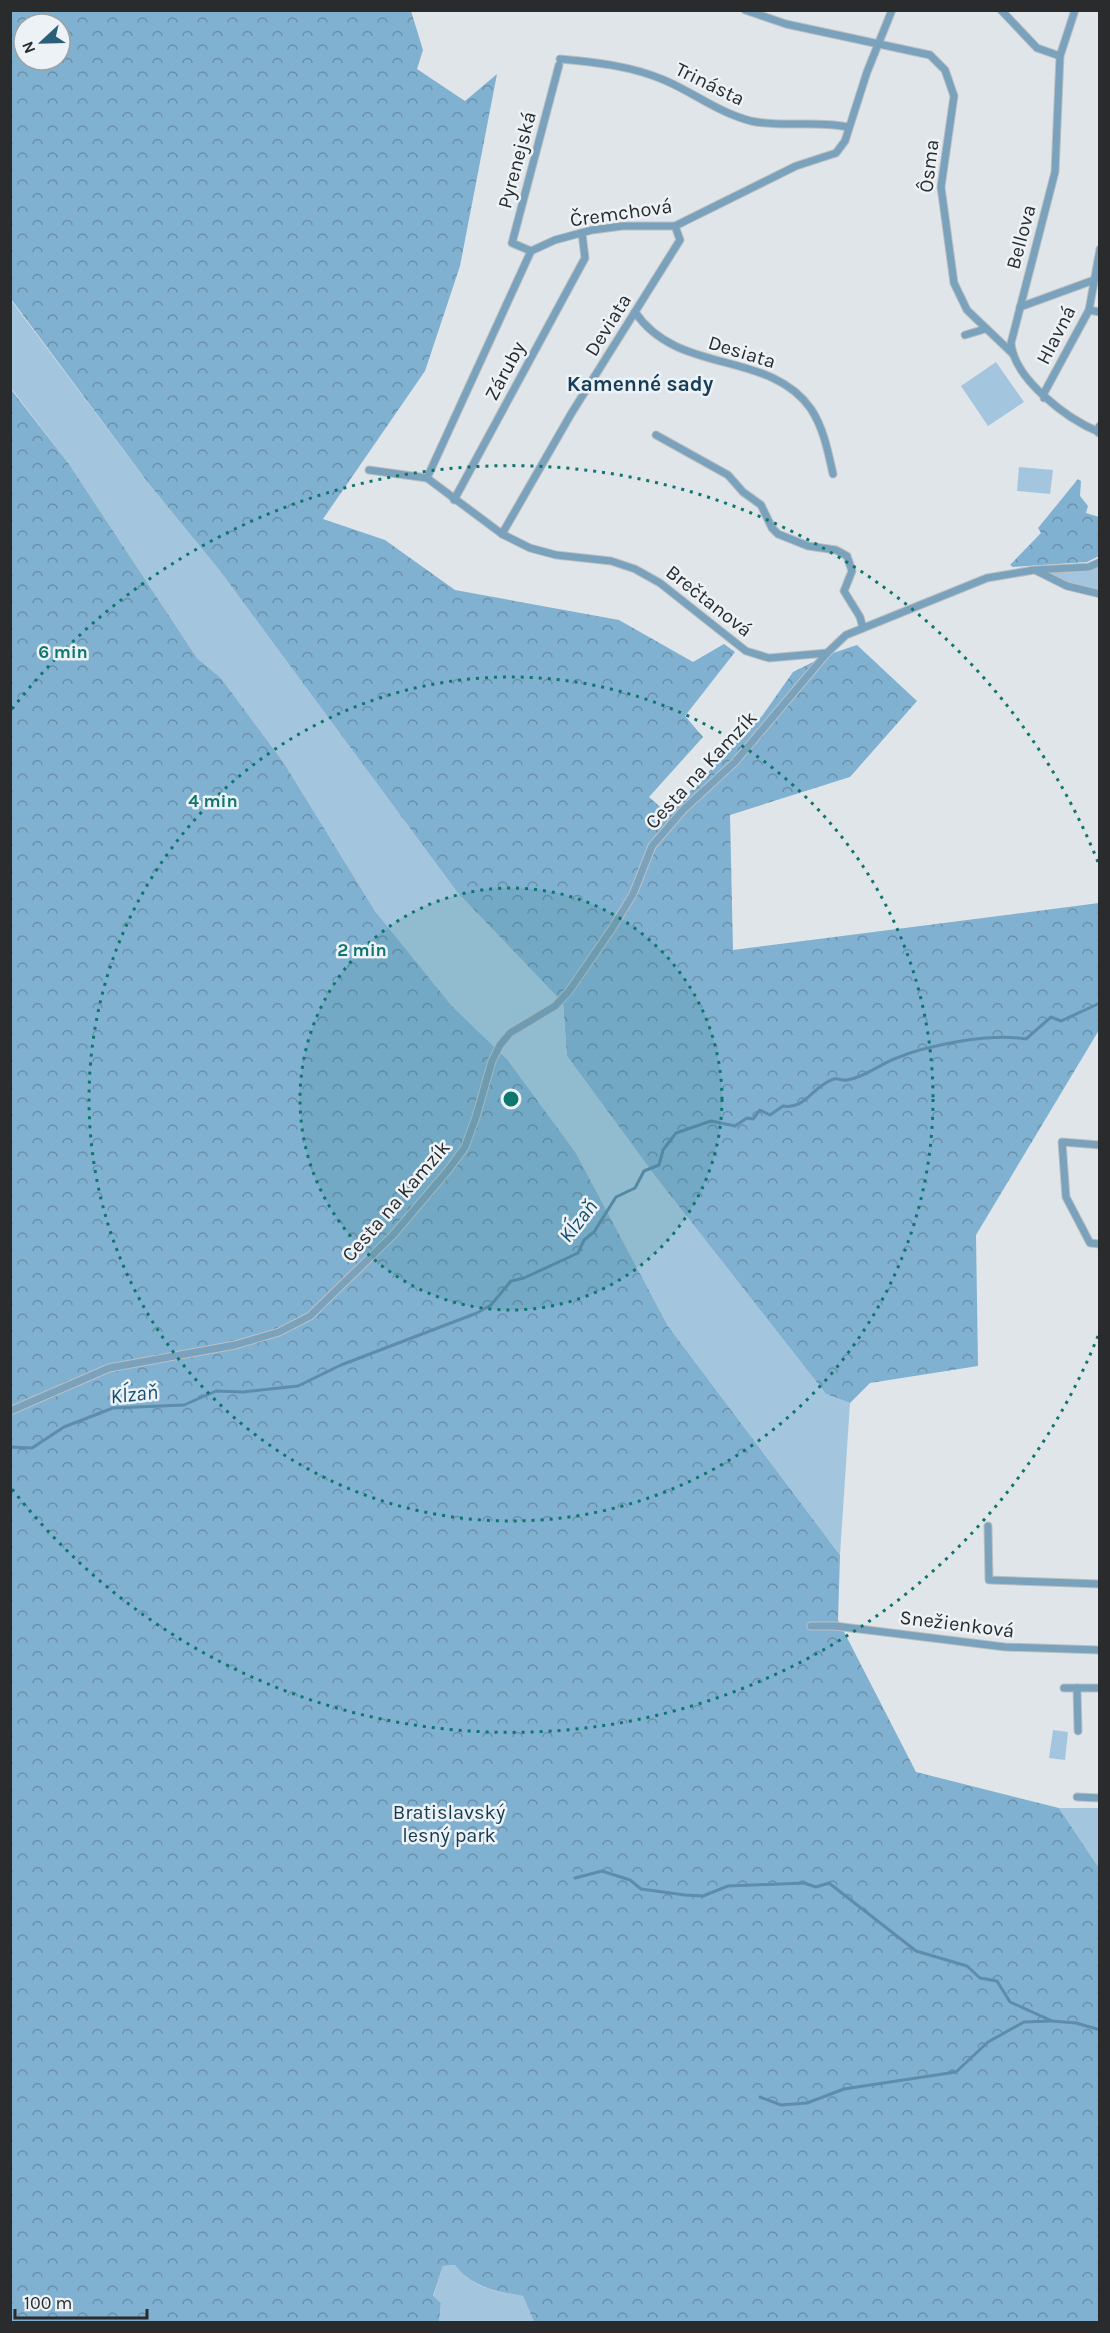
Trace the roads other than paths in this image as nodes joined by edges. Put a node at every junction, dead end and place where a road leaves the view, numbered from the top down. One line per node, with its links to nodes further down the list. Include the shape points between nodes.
1 (745, 10): 5 (street, Ôsma, via 786,24)
2 (892, 10): 5 (street, Čremchová)
3 (1001, 10): 6 (street, via 1037,48)
4 (1075, 10): 6 (street, Bellova)
5 (879, 43): 8 (street, Čremchová); 18 (street, Ôsma, via 930,55 952,84 954,110 941,202 954,283 961,301)
6 (1060, 56): 14 (street, Bellova, via 1055,172)
7 (559, 62): 8 (street, Trinásta, via 610,66 662,79 753,121); 12 (street, Pyrenejská, via 512,243)
8 (848, 127): 9 (street, Čremchová, via 845,141 836,153 796,166)
9 (675, 226): 10 (street, Čremchová, via 623,226); 16 (street, Deviata, via 681,240)
10 (582, 233): 12 (street, Čremchová); 28 (street, Záruby, via 585,258)
11 (1100, 249): 13 (street, Hlavná)
12 (531, 252): 27 (street)
13 (1094, 280): 14 (street); 15 (street, Hlavná)
14 (1020, 307): 20 (street, Bellova, via 1012,337)
15 (1089, 310): 17 (street); 21 (street, Hlavná)
16 (635, 312): 26 (street, Desiata, via 651,332 669,345 778,380 795,392 818,422); 29 (street, Deviata)
17 (1100, 312)
18 (982, 326): 19 (street); 20 (street, Ôsma)
19 (965, 335)
20 (1013, 354): 21 (street)
21 (1044, 398): 23 (street)
22 (1100, 427): 23 (street)
23 (1099, 433)
24 (656, 435): 33 (street, via 728,475 761,505 778,534 847,556 852,572 844,591)
25 (369, 470): 27 (street)
26 (834, 474)
27 (427, 478): 28 (street, Brečtanová)
28 (454, 500): 29 (street, Brečtanová)
29 (502, 534): 34 (street, Brečtanová, via 543,552 611,561 635,569 660,583 746,651 769,658)
30 (1100, 562): 31 (street, via 1089,567)
31 (1035, 570): 32 (street, via 1067,586); 33 (street, via 987,578)
32 (1100, 594)
33 (863, 628): 34 (street, via 846,635)
34 (827, 653): 37 (street, Cesta na Kamzík, via 735,762 683,810 652,846 633,894 569,991 555,1006 510,1033 500,1045 465,1147 393,1235 332,1297 310,1316 279,1332 235,1346 109,1368)
35 (1100, 1145): 36 (street, via 1062,1142 1066,1197 1090,1243)
36 (1100, 1244)
37 (10, 1411)
38 (988, 1526): 39 (street, via 989,1580)
39 (1100, 1584)
40 (811, 1626): 41 (street, Snežienková, via 1005,1647)
41 (1100, 1650)
42 (1064, 1688): 43 (street)
43 (1077, 1688): 44 (street); 45 (street)
44 (1100, 1688)
45 (1078, 1731)
46 (1077, 1797): 47 (street)
47 (1100, 1798)

